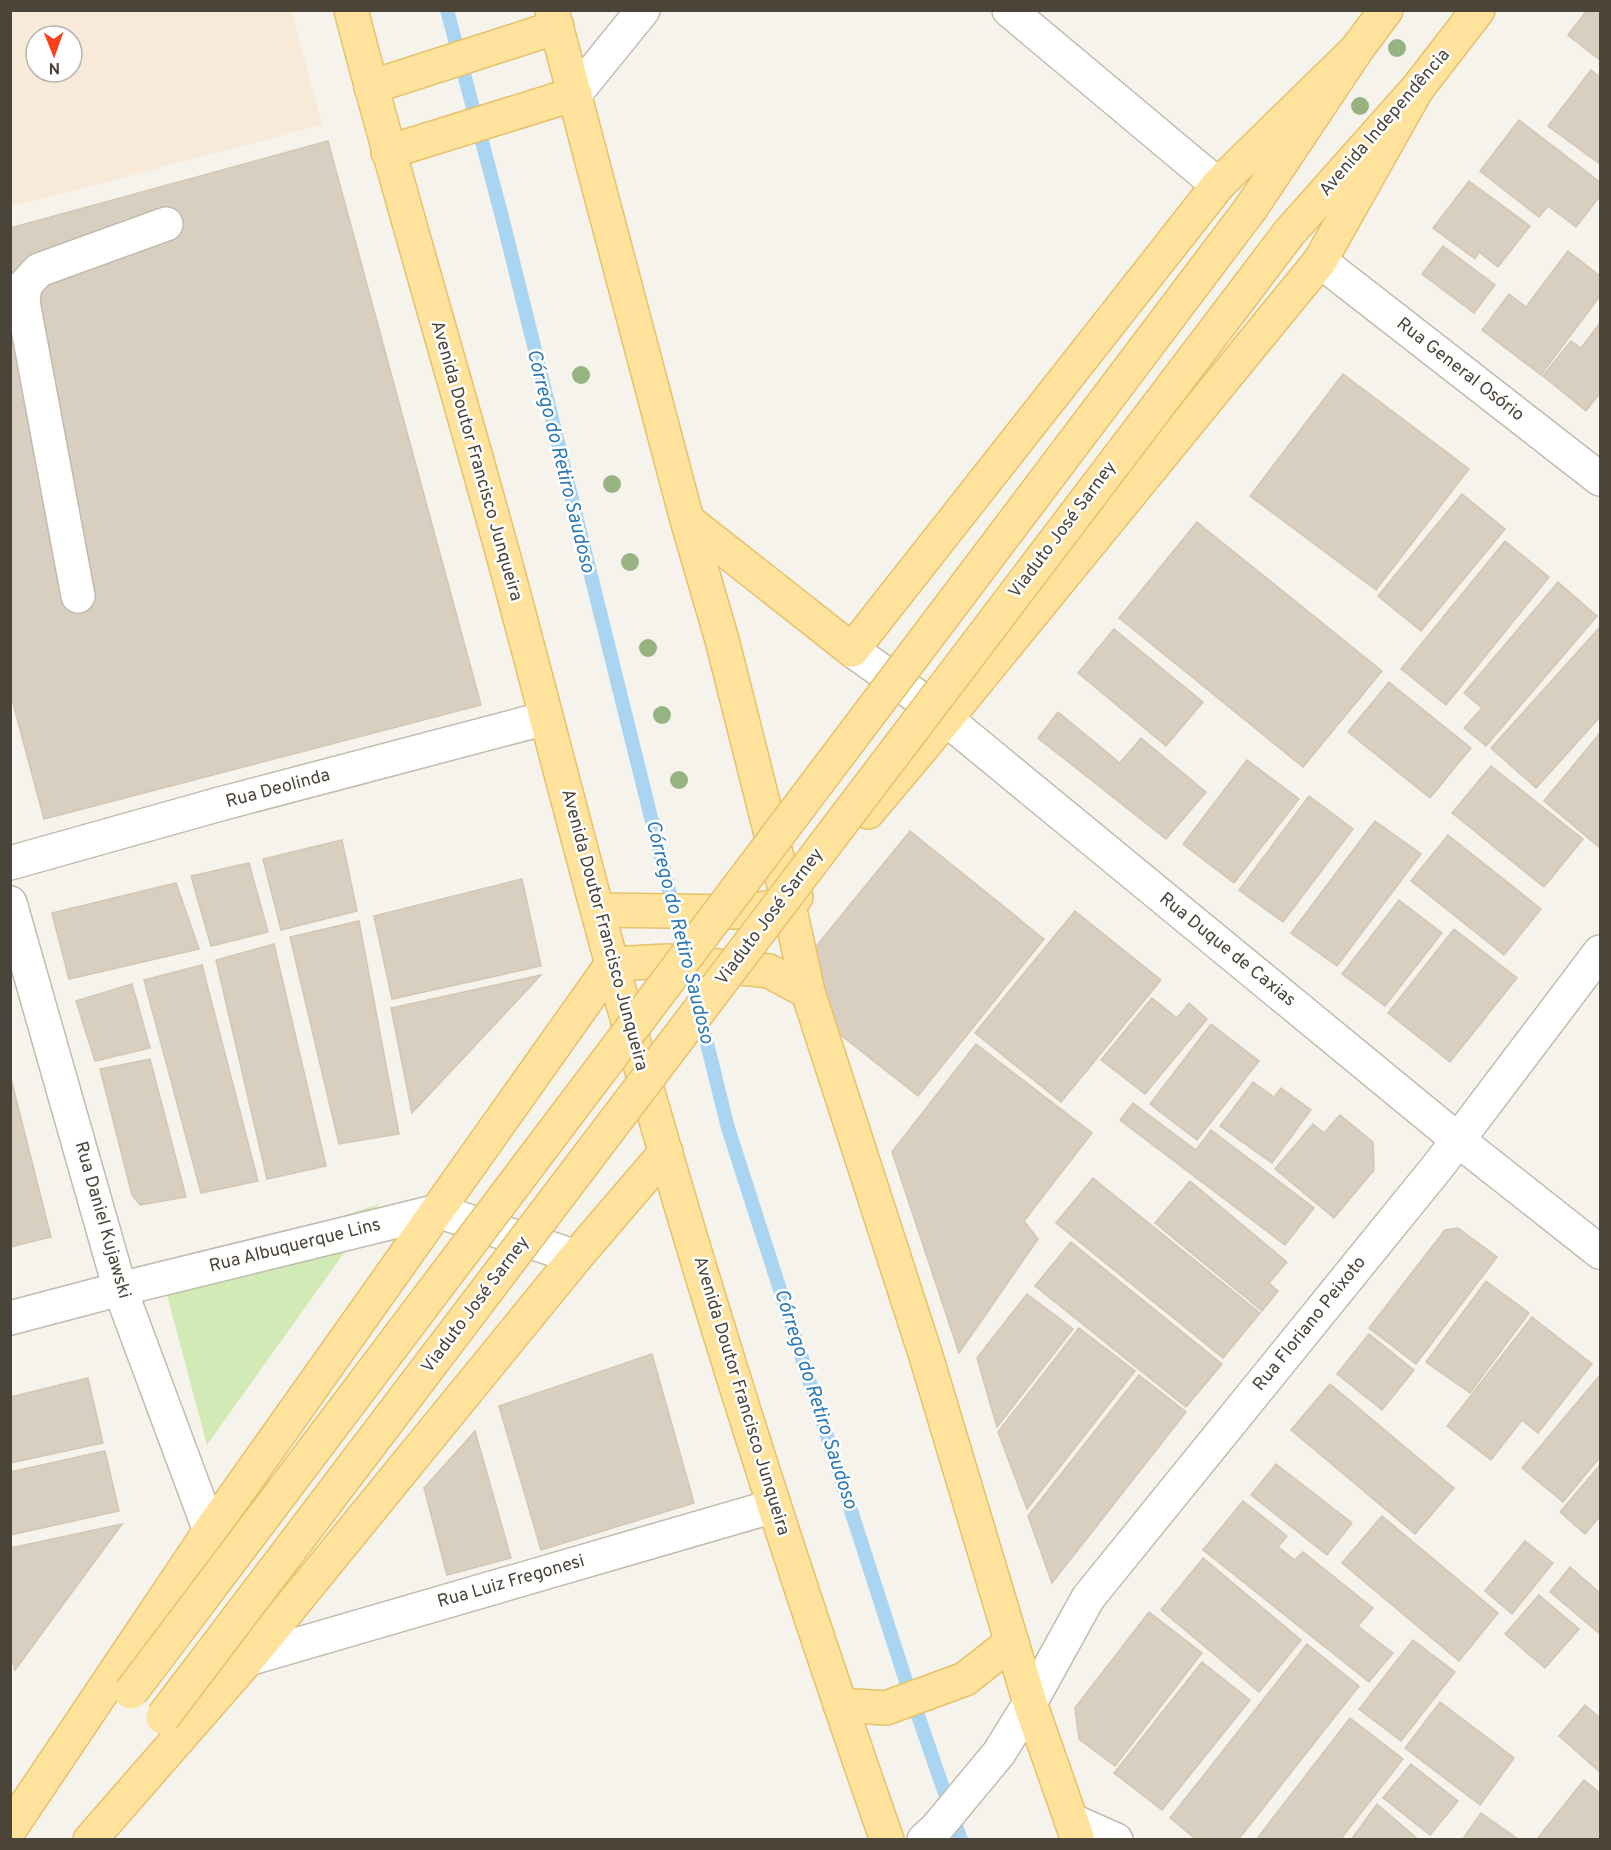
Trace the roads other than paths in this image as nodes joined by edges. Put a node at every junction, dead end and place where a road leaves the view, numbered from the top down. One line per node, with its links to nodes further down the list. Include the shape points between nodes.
1 (351, 10): 8 (main road, Avenida Doutor Francisco Junqueira)
2 (643, 10): 10 (street)
3 (1009, 10): 12 (street)
4 (1386, 10): 7 (main road)
5 (1478, 10): 9 (main road, Avenida Independência)
6 (555, 19): 8 (main road, via 522,39); 10 (main road)
7 (1357, 49): 12 (main road); 45 (main road, bridge, via 1251,208 131,1692)
8 (371, 87): 11 (main road, Avenida Doutor Francisco Junqueira)
9 (1417, 89): 14 (main road, Avenida Independência); 15 (main road)
10 (575, 94): 11 (main road); 17 (main road)
11 (388, 152): 20 (main road, Avenida Doutor Francisco Junqueira)
12 (1218, 185): 19 (main road)
13 (166, 224): 18 (street, via 39,270 24,285 23,302)
14 (1289, 233): 46 (main road, Viaduto José Sarney, bridge, via 163,1717)
15 (1320, 261): 16 (street, Rua General Osório); 21 (main road)
16 (1600, 479)
17 (687, 520): 19 (main road); 24 (main road, via 722,640)
18 (78, 596)
19 (852, 650): 21 (street, Rua Duque de Caxias)
20 (546, 718): 22 (street, Rua Deolinda); 25 (main road, Avenida Doutor Francisco Junqueira)
21 (946, 719): 24 (main road); 29 (street, Rua Duque de Caxias)
22 (10, 863)
23 (10, 903): 34 (street, Rua Daniel Kujawski)
24 (789, 905): 25 (main road, via 737,912); 28 (main road)
25 (599, 910): 27 (main road, Avenida Doutor Francisco Junqueira)
26 (1600, 952): 29 (street, Rua Floriano Peixoto)
27 (612, 964): 28 (main road, bridge, via 667,961 769,971); 30 (main road, Avenida Doutor Francisco Junqueira); 31 (main road)
28 (808, 992): 38 (main road, via 925,1353)
29 (1458, 1140): 32 (street, Rua Duque de Caxias); 40 (street, Rua Floriano Peixoto, via 1088,1598)
30 (666, 1152): 33 (main road); 36 (main road, Avenida Doutor Francisco Junqueira)
31 (438, 1210): 33 (street); 34 (street, Rua Albuquerque Lins); 37 (main road)
32 (1600, 1252)
33 (576, 1257): 39 (main road)
34 (120, 1289): 35 (street, Rua Albuquerque Lins); 37 (street, Rua Daniel Kujawski)
35 (10, 1318)
36 (774, 1506): 39 (street, Rua Luiz Fregonesi); 41 (main road, Avenida Doutor Francisco Junqueira)
37 (210, 1531): 42 (main road)
38 (1012, 1642): 40 (main road); 41 (main road, via 965,1679 886,1708)
39 (248, 1659): 46 (main road)
40 (1030, 1703): 43 (main road); 44 (street, Rua Floriano Peixoto, via 999,1753)
41 (840, 1706): 47 (main road, Avenida Doutor Francisco Junqueira)
42 (10, 1829)
43 (1074, 1830): 48 (street)
44 (930, 1834)
45 (10, 1835)
46 (89, 1839)
47 (887, 1839)
48 (1116, 1839)

